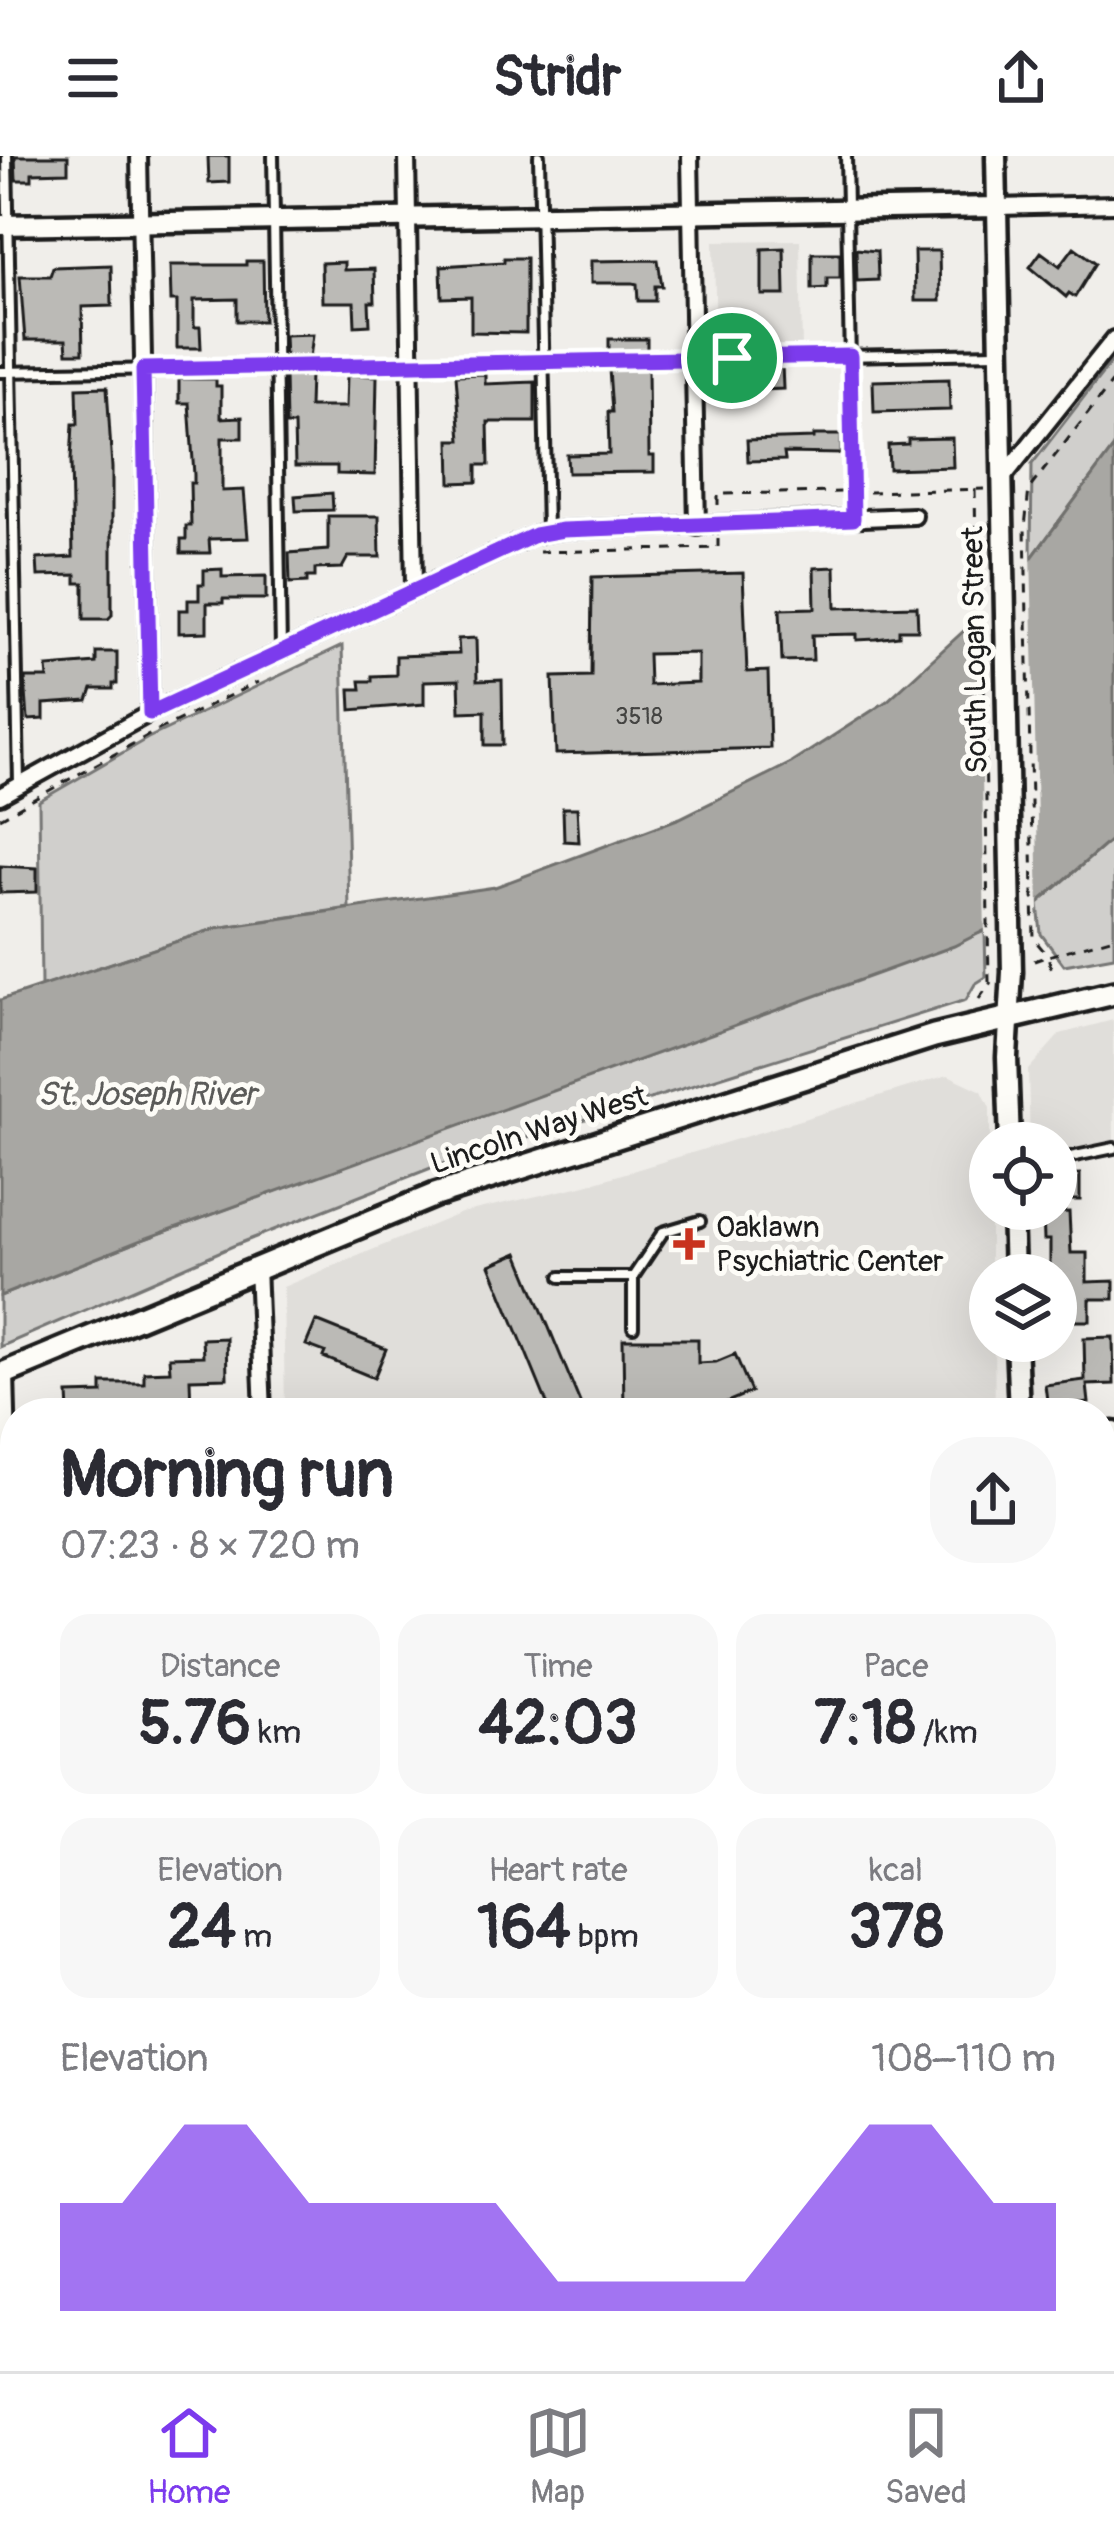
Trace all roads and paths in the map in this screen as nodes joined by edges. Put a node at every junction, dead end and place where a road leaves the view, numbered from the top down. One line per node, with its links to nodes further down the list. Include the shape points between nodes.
1 (7, 156): 17 (lane)
2 (139, 156): 16 (street)
3 (273, 156): 15 (lane)
4 (406, 156): 14 (street)
5 (539, 156): 13 (lane)
6 (690, 156): 12 (street)
7 (846, 156): 11 (lane)
8 (996, 156): 10 (street, South Logan Street)
9 (1114, 204): 10 (street)
10 (997, 207): 11 (street); 19 (street, South Logan Street)
11 (847, 210): 12 (street); 20 (lane)
12 (691, 213): 13 (street); 21 (street)
13 (541, 216): 14 (street); 22 (lane)
14 (408, 218): 15 (street); 23 (street)
15 (274, 220): 16 (street); 24 (lane)
16 (140, 224): 17 (street); 25 (street)
17 (4, 225): 26 (lane)
18 (1114, 339): 28 (street)
19 (999, 352): 20 (lane); 28 (street, South Logan Street)
20 (850, 356): 21 (lane); 29 (lane)
21 (695, 358): 22 (lane); 32 (street)
22 (544, 362): 23 (lane); 34 (lane)
23 (410, 364): 24 (lane); 36 (street)
24 (277, 366): 25 (lane); 37 (lane)
25 (143, 369): 26 (lane); 39 (street)
26 (5, 372): 40 (lane)
27 (1114, 380): 44 (path, via 1026,489 1034,939)
28 (1002, 478): 49 (street, South Logan Street)
29 (853, 492): 31 (lane); 33 (path, via 718,494); 48 (path, via 978,489 990,982)
30 (914, 516): 31 (street)
31 (853, 519): 33 (street)
32 (697, 526): 33 (street); 34 (street)
33 (718, 526): 35 (path, via 718,548)
34 (547, 532): 36 (street)
35 (540, 552)
36 (415, 588): 37 (street)
37 (281, 651): 39 (street)
38 (260, 682): 42 (path)
39 (150, 713): 40 (street)
40 (19, 785): 41 (street)
41 (0, 796)
42 (0, 818)
43 (1114, 937): 44 (path)
44 (1048, 956): 45 (path); 46 (path)
45 (1034, 961)
46 (1052, 972)
47 (1114, 993): 49 (main road, Lincoln Way West)
48 (980, 999)
49 (1011, 1016): 50 (street, South Logan Street); 54 (main road, Lincoln Way West, via 483,1178)
50 (1009, 1122)
51 (1114, 1148): 52 (lane)
52 (1077, 1156)
53 (700, 1221): 56 (lane, via 663,1232)
54 (257, 1265): 59 (main road, Lincoln Way West); 60 (street)
55 (561, 1277): 56 (lane)
56 (634, 1277): 57 (lane)
57 (633, 1328)
58 (1017, 1362): 61 (street)
59 (3, 1374)
60 (262, 1398)
61 (1018, 1398)

